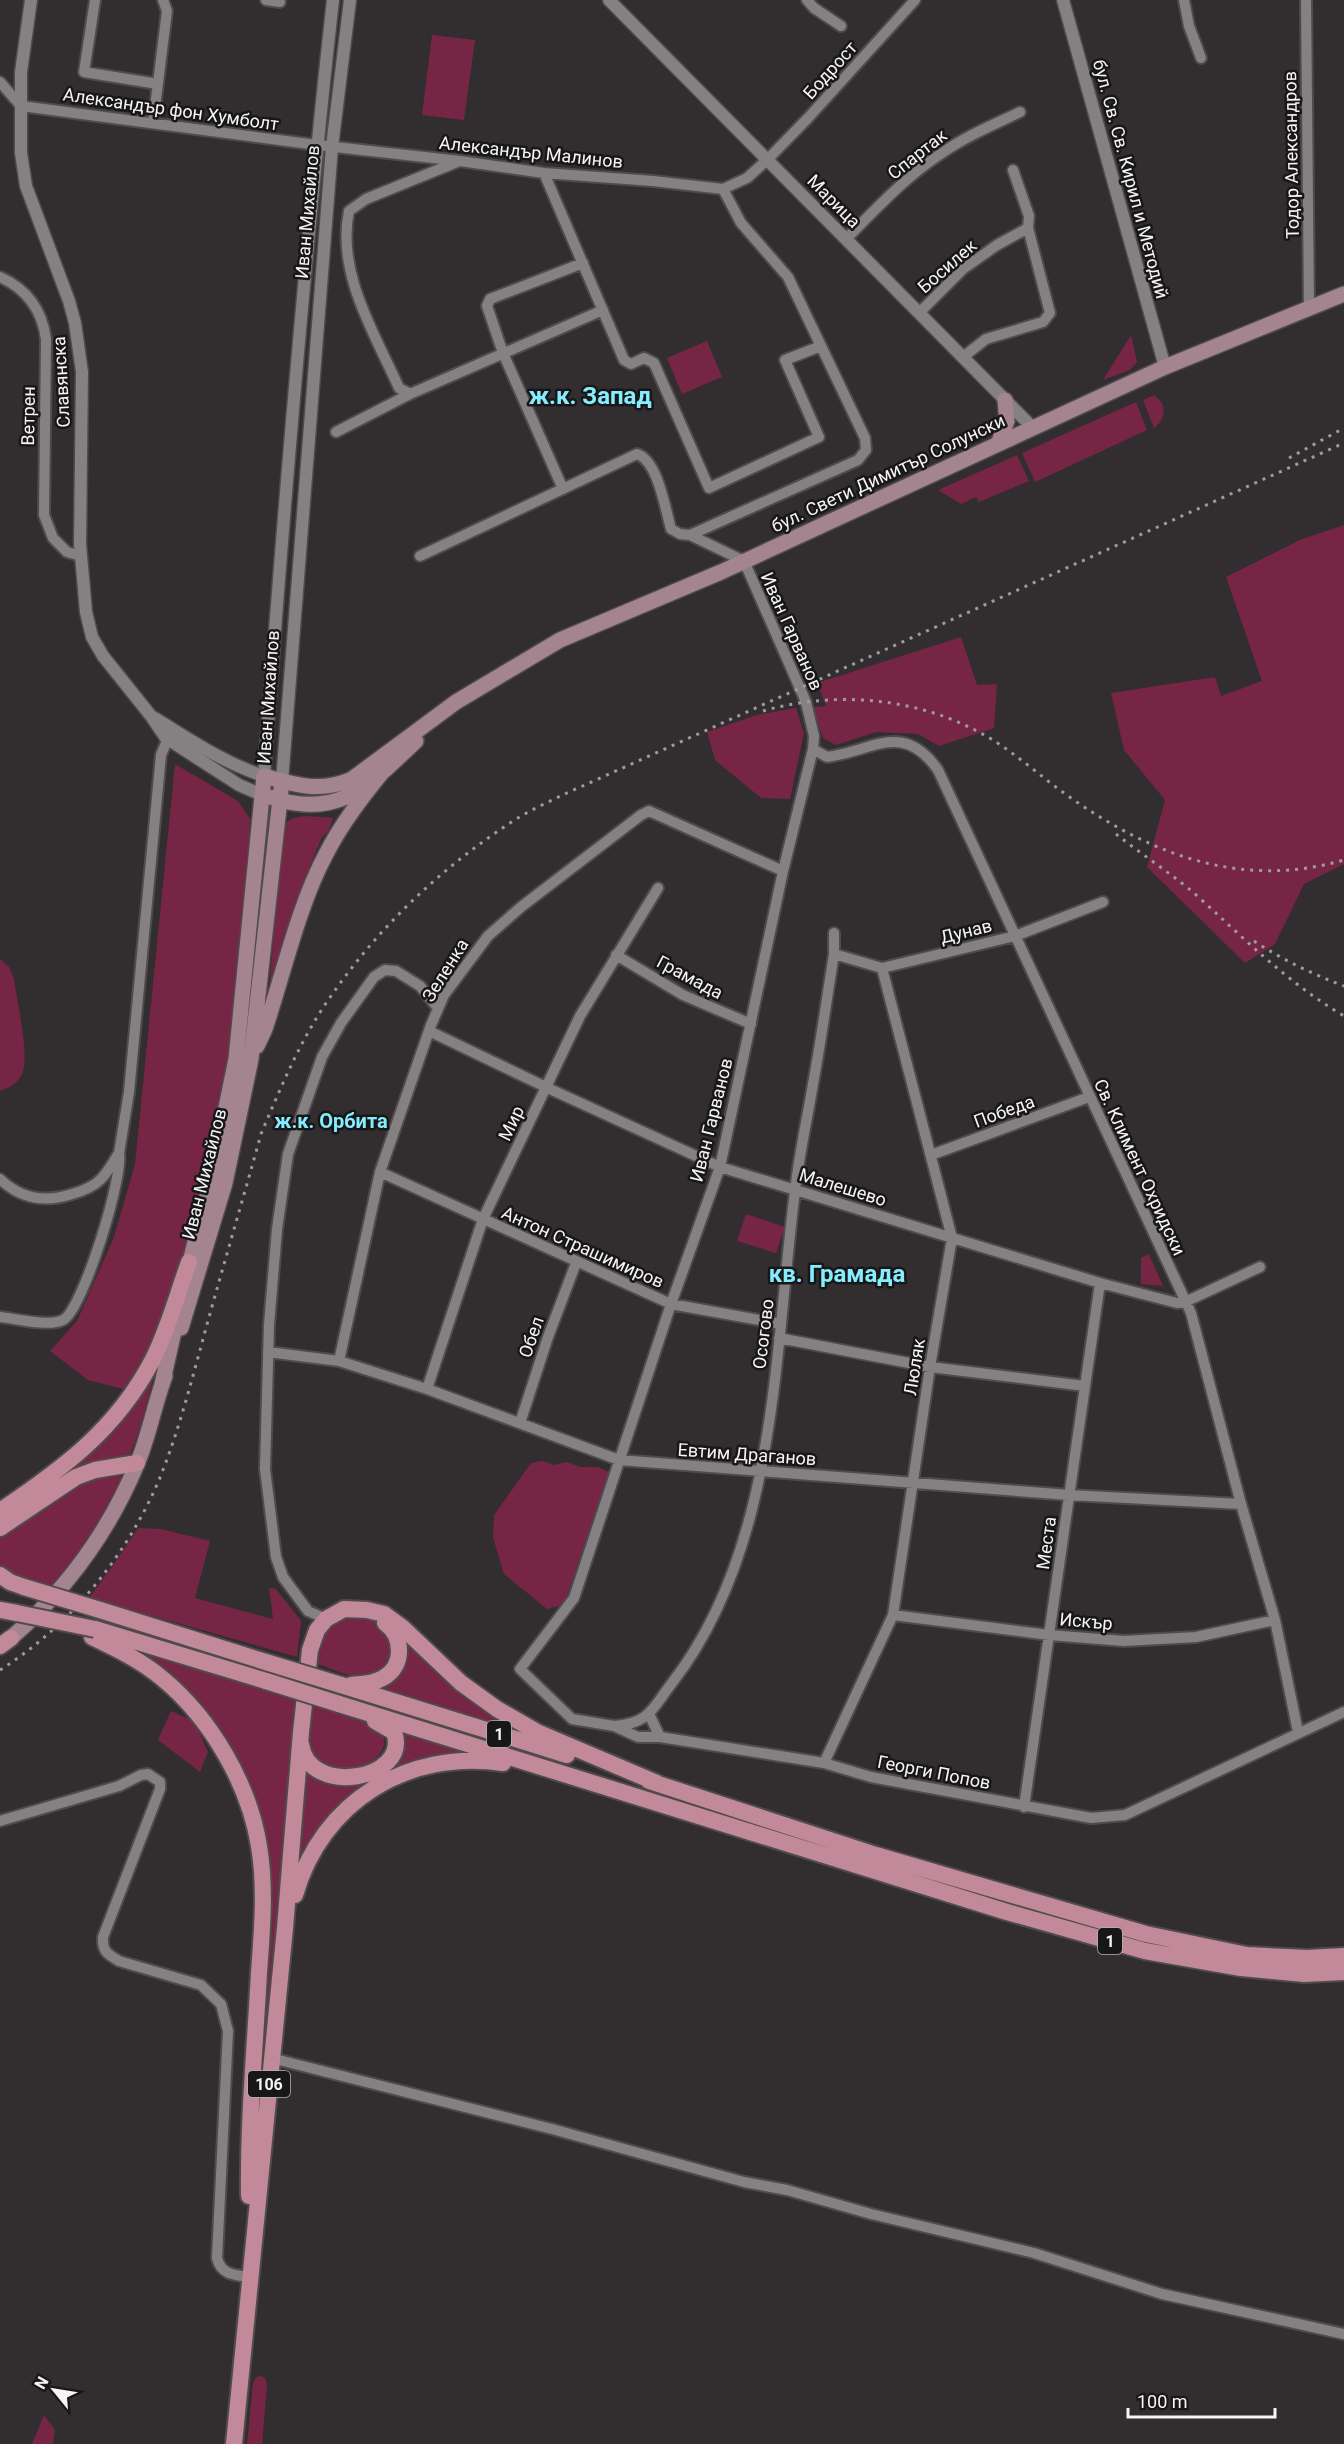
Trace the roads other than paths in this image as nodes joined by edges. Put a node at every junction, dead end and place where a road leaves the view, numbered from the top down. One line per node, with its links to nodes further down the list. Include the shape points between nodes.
1 (32, 0): 18 (street, Славянска, via 21,72)
2 (95, 0): 17 (street, via 84,72)
3 (163, 0): 17 (street, via 167,11)
4 (266, 0): 13 (street)
5 (333, 0): 21 (street, Иван Михайлов)
6 (350, 0): 22 (street, Иван Михайлов)
7 (609, 0): 23 (street, Марица)
8 (807, 0): 14 (street)
9 (915, 0): 23 (street, Бодрост)
10 (1063, 0): 39 (street, бул. Св. Св. Кирил и Методий)
11 (1184, 0): 15 (street)
12 (1306, 0): 33 (street, Тодор Александров)
13 (280, 2)
14 (841, 26)
15 (1201, 58)
16 (0, 82): 18 (street)
17 (158, 84): 20 (street)
18 (21, 106): 20 (street, Александър фон Хумболт); 47 (street, Славянска, via 26,186 69,301 80,348)
19 (1020, 112): 29 (street, Спартак, via 941,153)
20 (153, 123): 21 (street, Александър фон Хумболт)
21 (317, 146): 22 (street, Александър Малинов); 54 (street, Иван Михайлов)
22 (332, 147): 24 (street, Александър Малинов); 55 (street, Иван Михайлов)
23 (767, 160): 27 (street, via 747,178); 29 (street, Марица)
24 (460, 161): 26 (street, Александър Малинов); 40 (street, via 366,199 349,211 348,255 354,288 399,388)
25 (1013, 170): 28 (street, via 1029,216)
26 (544, 174): 27 (street, Александър Малинов); 30 (street)
27 (723, 189): 36 (street, via 741,223 788,277)
28 (1028, 228): 35 (street, Босилек, via 963,269); 38 (street, via 1049,316 1043,322 986,339)
29 (846, 239): 35 (street, Марица)
30 (583, 263): 34 (street); 37 (street, via 490,299 487,306)
31 (0, 277): 47 (street, Ветрен, via 27,296 41,318 46,339 44,514 53,538 66,552)
32 (1344, 294): 33 (main road, бул. Свети Димитър Солунски)
33 (1309, 309): 39 (main road, бул. Свети Димитър Солунски)
34 (603, 310): 36 (street, via 627,363 644,358 654,363 709,488 819,437 784,360); 37 (street)
35 (919, 313): 38 (street, Марица)
36 (821, 346): 46 (street, via 865,438 866,450 858,460)
37 (504, 352): 40 (street); 45 (street)
38 (963, 357): 41 (street, Марица)
39 (1165, 367): 42 (main road, бул. Свети Димитър Солунски)
40 (410, 394): 43 (street)
41 (1005, 399): 42 (street, Марица); 44 (main road, via 1007,421)
42 (1033, 428): 44 (main road, бул. Свети Димитър Солунски)
43 (336, 432)
44 (998, 444): 49 (main road, бул. Свети Димитър Солунски)
45 (562, 489): 46 (street, via 637,454 645,456 652,465 671,529); 48 (street)
46 (690, 535): 49 (street)
47 (81, 556): 51 (street, Славянска, via 92,637 151,716)
48 (420, 556)
49 (744, 561): 50 (main road, бул. Свети Димитър Солунски, via 560,640); 52 (street, Иван Гарванов, via 806,702)
50 (456, 702): 53 (main road, бул. Свети Димитър Солунски); 55 (main road, бул. Свети Димитър Солунски, via 352,779 321,788)
51 (169, 733): 54 (street, Славянска); 56 (street, Славянска, via 239,785); 72 (street, via 161,755 129,1092)
52 (813, 749): 58 (street, Иван Гарванов); 62 (street, Св. Климент Охридски, via 827,756 894,741 923,751 938,770)
53 (384, 770): 57 (main road, бул. Свети Димитър Солунски, via 346,799 328,803); 69 (main road, via 358,801 325,856)
54 (264, 776): 55 (main road, бул. Свети Димитър Солунски); 56 (main road, Иван Михайлов)
55 (282, 781): 57 (main road, Иван Михайлов)
56 (262, 795): 57 (main road, бул. Свети Димитър Солунски); 80 (main road, Иван Михайлов, via 236,1059)
57 (280, 801): 69 (main road, Иван Михайлов)
58 (783, 871): 66 (street, Зеленка, via 649,811 569,868 488,936); 67 (street, Иван Гарванов)
59 (658, 888): 64 (street, Мир)
60 (1103, 902): 62 (street, Дунав)
61 (834, 933): 63 (street, Осогово)
62 (1015, 936): 65 (street, Дунав); 71 (street, Св. Климент Охридски)
63 (834, 954): 65 (street, Дунав); 77 (street, Осогово)
64 (616, 955): 67 (street, Грамада, via 683,995); 70 (street, Мир, via 580,1016)
65 (882, 968): 73 (street, Люляк)
66 (438, 1008): 68 (street, Зеленка); 89 (street, via 414,981 396,970 385,970 362,992 322,1057 288,1154)
67 (751, 1024): 74 (street, Иван Гарванов)
68 (429, 1031): 70 (street, Малешево); 75 (street, Зеленка)
69 (251, 1059): 92 (main road, Иван Михайлов, via 225,1183)
70 (547, 1088): 74 (street, Малешево); 78 (street, Мир)
71 (1089, 1097): 73 (street, Победа); 84 (street, Св. Климент Охридски)
72 (119, 1153): 76 (street, via 94,1185 56,1200 22,1195); 86 (street, via 122,1163 118,1182 86,1285 66,1318 55,1323)
73 (931, 1155): 79 (street, Люляк)
74 (720, 1167): 77 (street, Малешево); 85 (street, Иван Гарванов)
75 (380, 1172): 78 (street, Антон Страшимиров); 90 (street, Зеленка)
76 (0, 1179)
77 (795, 1190): 79 (street, Малешево); 87 (street, Осогово)
78 (483, 1219): 81 (street, Антон Страшимиров); 94 (street, Мир)
79 (952, 1238): 83 (street, Малешево); 91 (street, Люляк)
80 (189, 1262): 92 (main road, Иван Михайлов); 102 (main road, via 158,1346 126,1403 73,1459)
81 (576, 1263): 85 (street, Антон Страшимиров); 95 (street, Обел)
82 (1260, 1267): 84 (street)
83 (1100, 1283): 84 (street, Малешево); 93 (street, Места)
84 (1185, 1302): 101 (street, Св. Климент Охридски)
85 (671, 1304): 87 (street, Антон Страшимиров); 96 (street, Иван Гарванов)
86 (0, 1317)
87 (781, 1324): 88 (street, Осогово)
88 (779, 1338): 91 (street); 98 (street, Осогово)
89 (268, 1352): 90 (street, Евтим Драганов); 110 (street, via 265,1469 276,1557 300,1602 308,1611)
90 (339, 1361): 94 (street, Евтим Драганов)
91 (930, 1366): 93 (street); 99 (street, Люляк)
92 (162, 1384): 97 (main road, Иван Михайлов)
93 (1085, 1386): 100 (street, Места)
94 (427, 1389): 95 (street, Евтим Драганов)
95 (520, 1424): 96 (street, Евтим Драганов)
96 (619, 1460): 98 (street, Евтим Драганов); 115 (street, Иван Гарванов, via 574,1599)
97 (137, 1463): 103 (main road, via 76,1477); 114 (main road, Иван Михайлов, via 116,1509 88,1552 56,1594)
98 (760, 1472): 99 (street, Евтим Драганов); 119 (street, Осогово, via 746,1535 708,1628)
99 (914, 1483): 100 (street, Евтим Драганов); 109 (street, Люляк)
100 (1069, 1495): 101 (street, Евтим Драганов); 113 (street, Места)
101 (1241, 1504): 111 (street, Св. Климент Охридски)
102 (0, 1511)
103 (0, 1528)
104 (0, 1575): 106 (main road)
105 (0, 1589): 106 (main road, 1)
106 (23, 1590): 116 (main road, 1, bridge)
107 (0, 1610): 112 (main road, 1, bridge)
108 (367, 1610): 110 (main road, via 344,1610); 116 (main road, via 396,1634 400,1651 397,1661 385,1678); 125 (main road, via 393,1620 461,1683 497,1709 537,1732)
109 (893, 1615): 113 (street, Искър); 124 (street, Люляк)
110 (326, 1619): 121 (main road, 106, via 310,1650)
111 (1275, 1620): 113 (street, Искър, via 1196,1637 1124,1641); 122 (street, Св. Климент Охридски)
112 (94, 1633): 117 (main road, 1, bridge); 133 (main road, via 163,1679 193,1710 226,1756 255,1828 263,1904 248,2172)
113 (1049, 1635): 127 (street, Места)
114 (4, 1643)
115 (520, 1669): 120 (street, Георги Попов, via 572,1719)
116 (341, 1685): 125 (main road, 1)
117 (339, 1704): 121 (main road, via 394,1732 394,1748 381,1767 359,1777 328,1774 305,1758); 126 (main road, 1)
118 (1344, 1712): 122 (street, Георги Попов)
119 (649, 1714): 120 (street, via 634,1724); 123 (street)
120 (614, 1726): 123 (street, Георги Попов, via 638,1737)
121 (301, 1732): 129 (main road, 106)
122 (1298, 1732): 127 (street, Георги Попов, via 1125,1815 1091,1818)
123 (660, 1737): 124 (street, Георги Попов)
124 (824, 1763): 127 (street, Георги Попов, via 871,1777)
125 (657, 1783): 130 (main road, 1, via 876,1856 1146,1934 1247,1955 1307,1959)
126 (652, 1800): 129 (main road, via 489,1761 444,1762 409,1770 364,1794 327,1832 304,1869); 131 (main road, 1, via 1145,1951 1241,1968 1304,1974)
127 (1024, 1807)
128 (0, 1821): 134 (street, via 119,1786 141,1774 160,1782 102,1947 118,1961 201,1985 221,2004 228,2031 217,2258 226,2272)
129 (285, 1928): 132 (main road, 106)
130 (1344, 1956)
131 (1344, 1972)
132 (271, 2058): 133 (main road, 106); 135 (street, via 744,2182 1034,2253 1162,2294)
133 (254, 2241): 134 (main road, 106)
134 (250, 2277): 136 (main road, 106)
135 (1344, 2334)
136 (234, 2444)

